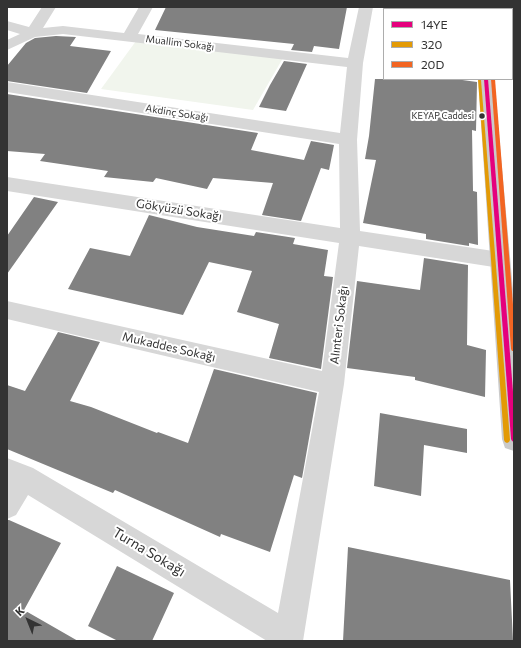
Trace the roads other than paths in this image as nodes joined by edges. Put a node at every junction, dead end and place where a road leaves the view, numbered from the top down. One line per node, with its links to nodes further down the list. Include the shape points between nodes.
1 (49, 7): 5 (street)
2 (146, 7): 6 (street)
3 (366, 7): 8 (street, Alınteri Sokağı)
4 (7, 25): 5 (street, Muallim Sokağı)
5 (32, 33): 6 (street, Muallim Sokağı, via 63,30); 7 (street)
6 (128, 36): 8 (street, Muallim Sokağı)
7 (7, 46)
8 (354, 63): 11 (street, Alınteri Sokağı)
9 (486, 80): 14 (main road)
10 (7, 87): 11 (street, Akdinç Sokağı)
11 (348, 140): 13 (street, Alınteri Sokağı)
12 (7, 184): 13 (street, Gökyüzü Sokağı)
13 (350, 236): 14 (street, Gökyüzü Sokağı); 16 (street, Alınteri Sokağı)
14 (500, 260): 17 (main road)
15 (7, 310): 16 (street, Mukaddes Sokağı)
16 (332, 384): 20 (street, Alınteri Sokağı)
17 (514, 438)
18 (16, 474): 19 (street); 20 (street, Turna Sokağı)
19 (7, 506)
20 (289, 639)

